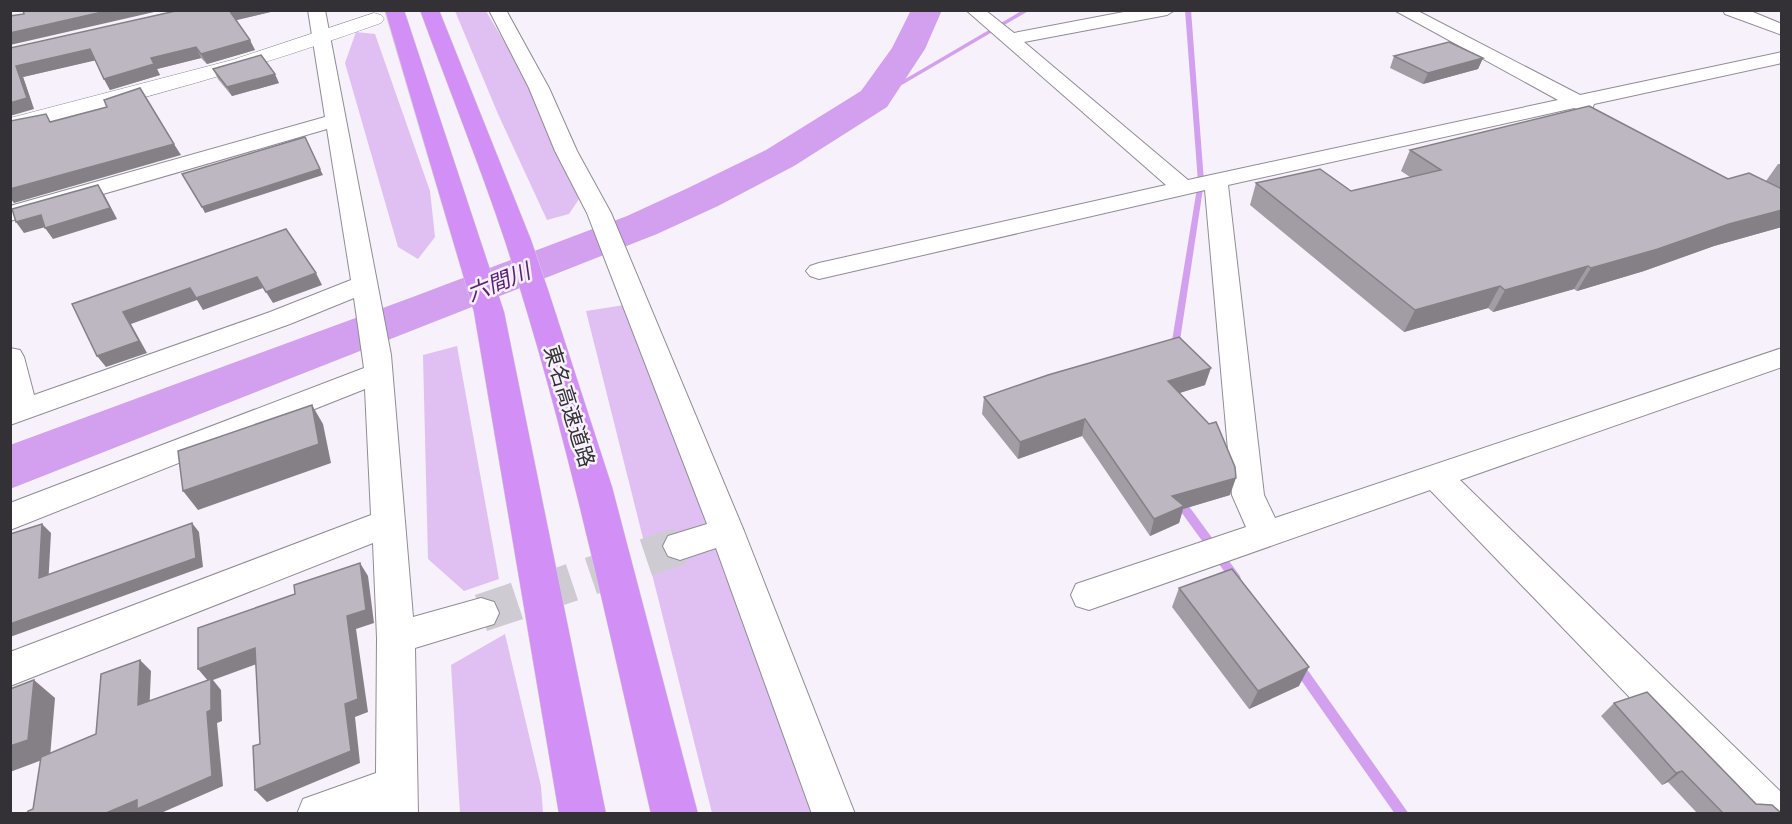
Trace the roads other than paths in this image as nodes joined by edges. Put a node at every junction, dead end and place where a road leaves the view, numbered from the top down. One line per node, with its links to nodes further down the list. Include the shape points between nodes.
1 (316, 10): 11 (street)
2 (429, 10): 39 (highway, 東名高速道路, via 535,293 594,487)
3 (497, 10): 29 (street, via 599,213)
4 (1167, 10): 10 (street)
5 (1402, 10): 13 (street)
6 (1731, 10): 9 (street)
7 (975, 12): 10 (street)
8 (384, 15): 11 (street); 38 (highway, via 489,312)
9 (1782, 30)
10 (1009, 38): 18 (street)
11 (320, 39): 15 (street); 16 (street, via 203,76)
12 (1782, 57): 13 (street)
13 (1578, 102): 14 (street); 17 (street)
14 (1608, 118)
15 (335, 120): 19 (street); 21 (street)
16 (10, 125)
17 (1216, 181): 18 (street); 30 (street, via 1248,495)
18 (1183, 188): 20 (street)
19 (10, 214)
20 (819, 271)
21 (367, 292): 24 (street); 25 (street, via 280,318)
22 (10, 357): 25 (street)
23 (1782, 357): 26 (street)
24 (378, 364): 27 (street); 28 (street)
25 (17, 413)
26 (1436, 476): 30 (street); 41 (street)
27 (10, 517)
28 (390, 522): 34 (street); 35 (street)
29 (727, 531): 31 (street); 40 (street)
30 (1266, 535): 32 (street)
31 (680, 546)
32 (1089, 595)
33 (481, 613): 34 (street)
34 (396, 638): 36 (street)
35 (10, 669)
36 (397, 800): 37 (street)
37 (318, 813)
38 (584, 813)
39 (675, 813)
40 (834, 813)
41 (1772, 813)

